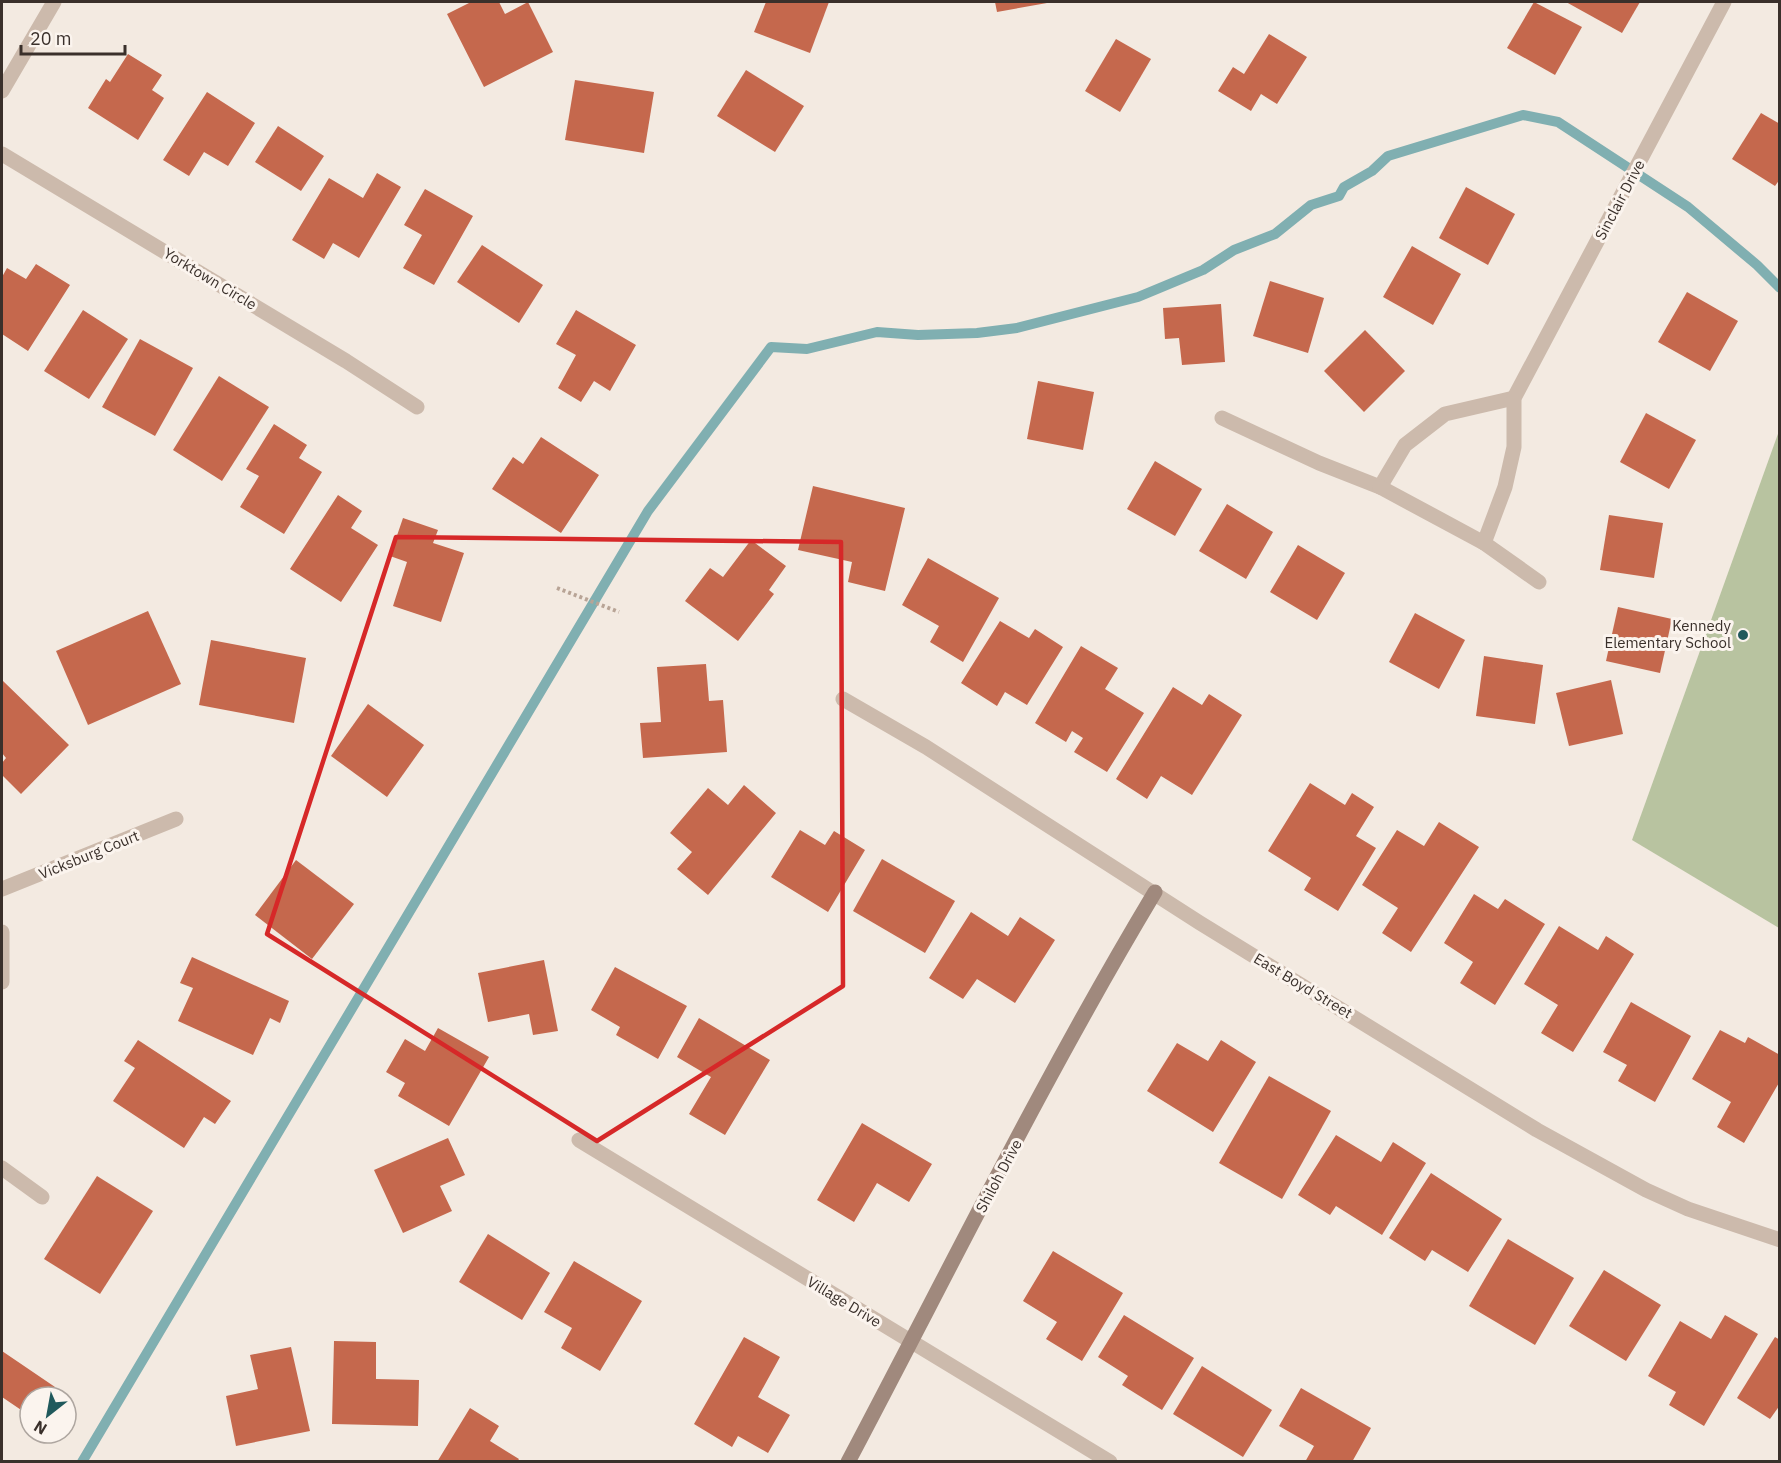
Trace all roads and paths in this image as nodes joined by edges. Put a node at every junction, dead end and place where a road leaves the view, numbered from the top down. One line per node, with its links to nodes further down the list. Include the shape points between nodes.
1 (54, 2): 3 (street)
2 (1724, 2): 5 (street, Sinclair Drive)
3 (2, 91)
4 (2, 154): 6 (street, Yorktown Circle)
5 (1514, 398): 8 (street, via 1445,414 1405,445); 9 (street, Sinclair Drive, via 1514,447 1505,487)
6 (417, 407)
7 (1222, 418): 8 (street)
8 (1380, 487): 9 (street)
9 (1484, 543): 10 (street)
10 (1539, 582)
11 (557, 588): 12 (path)
12 (619, 612)
13 (843, 699): 16 (street, East Boyd Street)
14 (176, 819): 15 (street, Vicksburg Court)
15 (2, 889)
16 (1155, 892): 22 (street, East Boyd Street, via 1537,1130 1688,1209); 23 (street, Shiloh Drive)
17 (2, 932): 18 (street)
18 (2, 982)
19 (579, 1140): 23 (street, Village Drive)
20 (2, 1168): 21 (street)
21 (42, 1197)
22 (1779, 1240)
23 (911, 1341): 24 (street, Shiloh Drive); 25 (street, Village Drive)
24 (848, 1461)
25 (1110, 1461)

